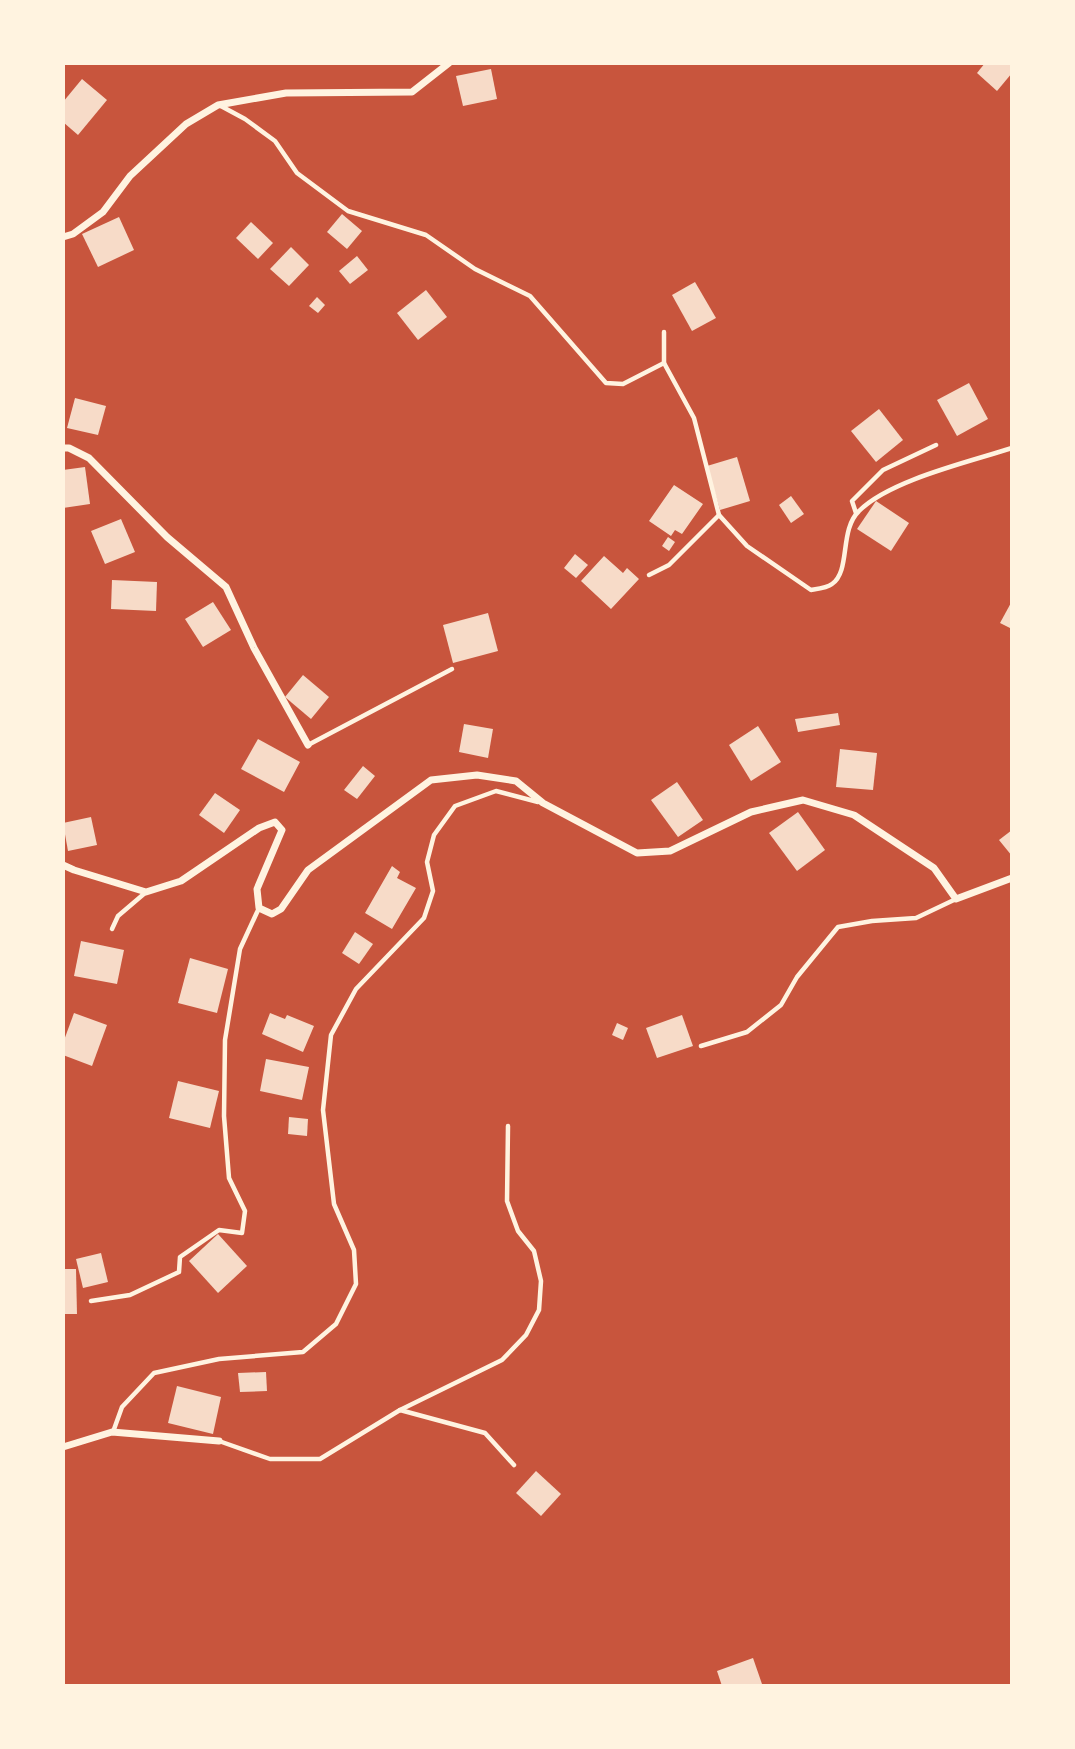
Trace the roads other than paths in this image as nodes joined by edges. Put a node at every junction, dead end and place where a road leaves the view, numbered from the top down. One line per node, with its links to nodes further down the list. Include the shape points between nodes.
1 (449, 63): 2 (street, via 412,92 286,93)
2 (218, 105): 3 (street, via 186,124 130,176 103,212); 5 (lane, via 275,141 297,173 348,211 426,235 475,269 530,296 606,383 623,384)
3 (63, 237)
4 (664, 332): 5 (lane)
5 (664, 363): 10 (lane, via 694,418)
6 (936, 445): 9 (lane, via 883,470 852,501)
7 (63, 448): 13 (street, via 89,458 167,537 226,587 254,648)
8 (1012, 448): 9 (lane, via 906,483 877,496)
9 (856, 513): 10 (lane, via 845,536 841,574 831,585 811,590 747,546)
10 (719, 515): 11 (lane, via 669,565)
11 (649, 575)
12 (452, 669): 13 (lane)
13 (309, 745)
14 (543, 803): 18 (street, via 637,853 670,851 751,812 803,800 854,815 934,868); 19 (street, via 516,781 477,775 431,779 309,870 281,909 272,914); 25 (lane, via 495,791 455,806 434,835 427,862 433,891 424,918 356,989 331,1035 323,1110 334,1204 354,1250 356,1284 336,1324 303,1352 219,1359 155,1373 122,1407)
15 (63, 865): 17 (street)
16 (1012, 878): 18 (street)
17 (146, 892): 19 (street, via 181,881 275,822 282,830 257,889); 20 (lane, via 118,916)
18 (956, 899): 21 (lane, via 916,918 838,927 797,977 781,1005 747,1032)
19 (259, 908): 23 (lane, via 240,949 225,1041 223,1116 229,1178 246,1211 242,1233 219,1230 180,1256 178,1272 130,1295)
20 (112, 929)
21 (701, 1046)
22 (508, 1126): 24 (lane, via 507,1201 518,1231 534,1251 541,1281 540,1310 526,1335 502,1360)
23 (91, 1301)
24 (400, 1410): 26 (lane, via 320,1459 270,1459); 28 (lane, via 485,1433)
25 (112, 1432): 26 (street); 27 (street)
26 (219, 1441)
27 (63, 1447)
28 (514, 1465)

